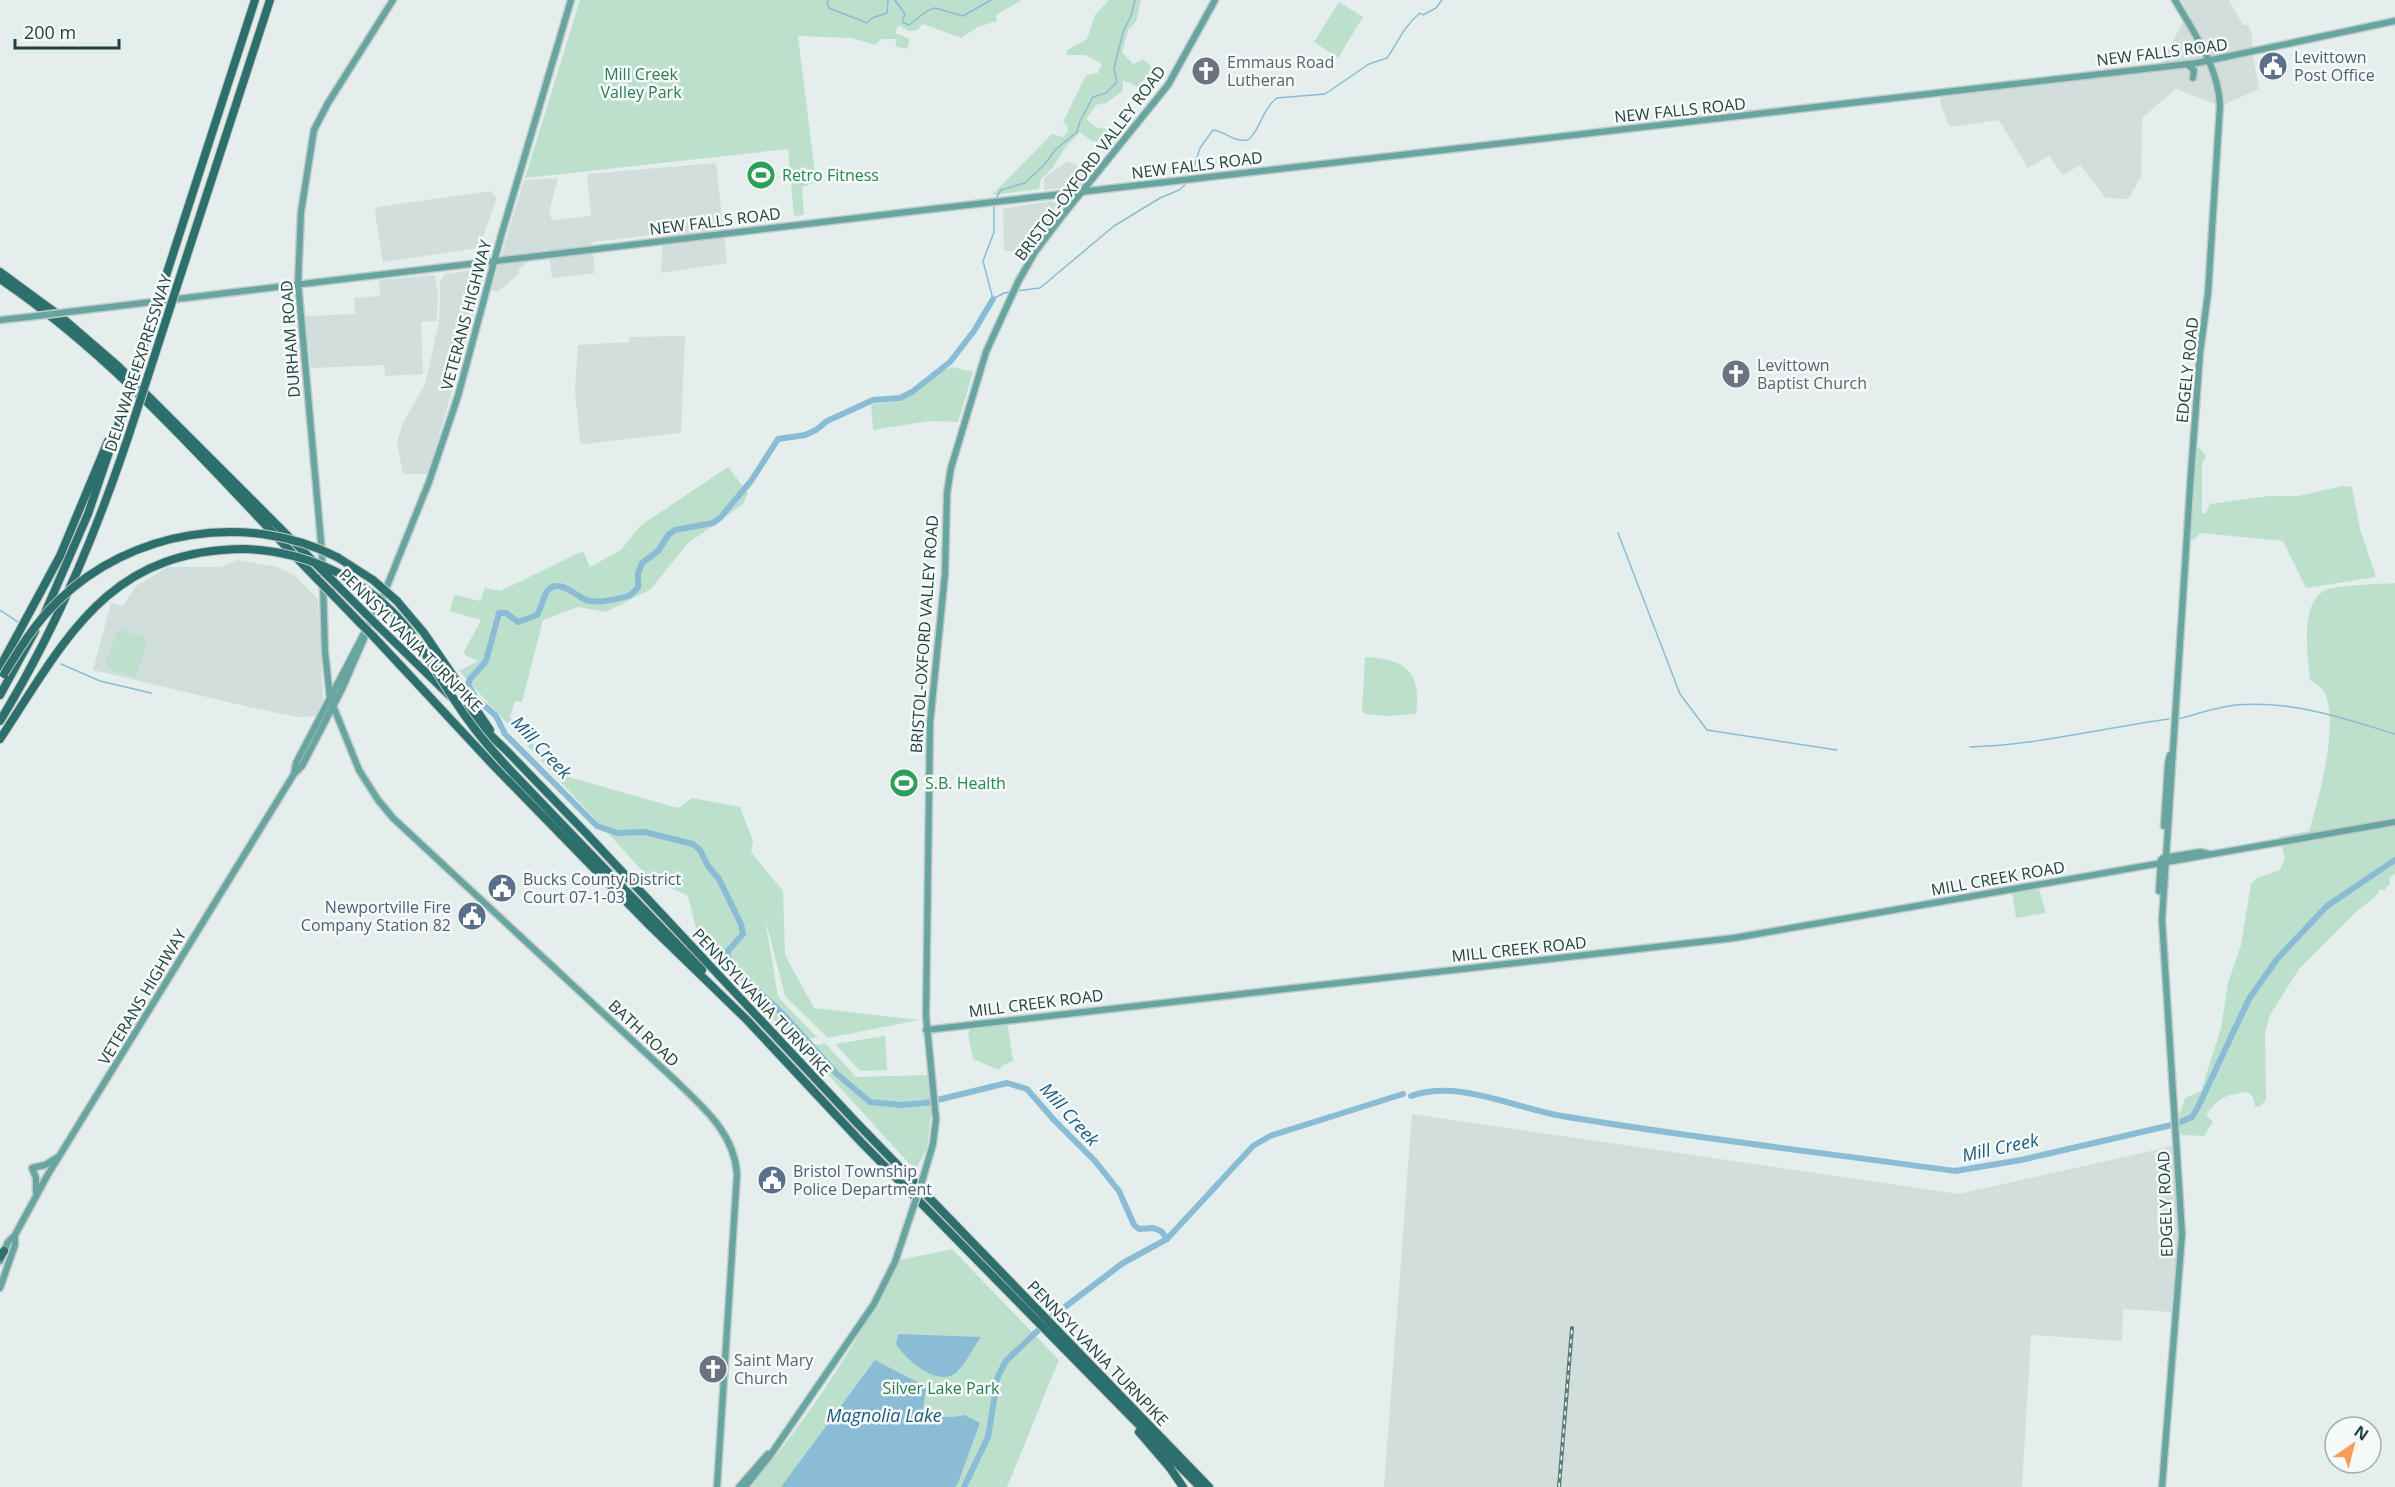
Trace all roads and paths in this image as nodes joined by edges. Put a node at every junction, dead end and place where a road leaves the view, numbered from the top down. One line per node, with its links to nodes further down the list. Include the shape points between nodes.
1 (255, 0): 21 (highway, DELAWARE EXPRESSWAY, bridge)
2 (270, 0): 29 (highway, DELAWARE EXPRESSWAY, bridge, via 104,510 70,590)
3 (393, 0): 19 (main road, DURHAM ROAD, via 314,130 301,212)
4 (571, 0): 16 (main road, VETERANS HIGHWAY)
5 (1215, 0): 11 (main road, BRISTOL-OXFORD VALLEY ROAD, via 1168,85)
6 (2175, 0): 8 (main road, EDGELY ROAD)
7 (2395, 21): 8 (main road, NEW FALLS ROAD)
8 (2209, 61): 9 (main road, NEW FALLS ROAD); 36 (main road, EDGELY ROAD, via 2220,98 2218,155 2193,436)
9 (2187, 64): 10 (main road, via 2194,70); 12 (main road, NEW FALLS ROAD)
10 (2193, 78)
11 (1097, 175): 12 (main road, via 1100,184); 13 (main road, BRISTOL-OXFORD VALLEY ROAD)
12 (1110, 188): 13 (main road, NEW FALLS ROAD)
13 (1083, 192): 14 (main road, NEW FALLS ROAD); 15 (main road, BRISTOL-OXFORD VALLEY ROAD)
14 (1059, 194): 15 (main road); 16 (main road, NEW FALLS ROAD)
15 (1068, 209): 38 (main road, BRISTOL-OXFORD VALLEY ROAD, via 1035,252 991,339 951,468 930,723)
16 (494, 261): 19 (main road, NEW FALLS ROAD); 22 (main road, VETERANS HIGHWAY, via 440,450 400,559)
17 (0, 272): 33 (highway, PENNSYLVANIA TURNPIKE, bridge, via 111,360)
18 (0, 279): 22 (highway, PENNSYLVANIA TURNPIKE, bridge, via 64,326 114,370)
19 (298, 283): 20 (main road, NEW FALLS ROAD, bridge); 23 (main road, DURHAM ROAD, via 322,554)
20 (0, 320)
21 (125, 403): 25 (highway, via 60,556); 26 (highway, DELAWARE EXPRESSWAY, via 74,549)
22 (367, 630): 24 (main road, VETERANS HIGHWAY); 28 (main road, VETERANS HIGHWAY); 37 (highway, PENNSYLVANIA TURNPIKE, via 494,766)
23 (327, 668): 24 (main road, via 334,674); 27 (main road, DURHAM ROAD)
24 (343, 673): 27 (main road, VETERANS HIGHWAY)
25 (1, 674): 33 (highway, bridge, via 30,633 65,595 106,564 145,547 191,535 245,532 294,540 337,557 373,580 419,625)
26 (0, 695)
27 (330, 698): 28 (main road, DURHAM ROAD); 34 (main road, VETERANS HIGHWAY)
28 (333, 707): 30 (main road, BATH ROAD); 31 (main road, VETERANS HIGHWAY)
29 (0, 721)
30 (340, 726): 31 (main road, via 331,724); 47 (main road, BATH ROAD, via 359,770 393,818 676,1082 729,1140 736,1174)
31 (319, 734): 34 (main road, VETERANS HIGHWAY)
32 (0, 739): 37 (highway, bridge, via 85,615 138,575 173,560 210,551 273,551 309,560 344,576 375,597 408,630 471,724 512,772)
33 (506, 750): 44 (highway, PENNSYLVANIA TURNPIKE)
34 (294, 774): 39 (main road, VETERANS HIGHWAY)
35 (2395, 822): 36 (main road, MILL CREEK ROAD)
36 (2164, 860): 38 (main road, MILL CREEK ROAD, via 1734,938); 53 (main road, EDGELY ROAD, via 2159,898 2182,1242)
37 (746, 1019): 44 (highway, PENNSYLVANIA TURNPIKE)
38 (926, 1030): 46 (main road, BRISTOL-OXFORD VALLEY ROAD, bridge, via 936,1106 934,1138 898,1253 878,1297)
39 (61, 1155): 40 (main road, VETERANS HIGHWAY); 40 (main road, via 32,1168)
40 (36, 1195): 41 (main road, VETERANS HIGHWAY)
41 (15, 1235): 42 (main road, VETERANS HIGHWAY); 43 (main road, VETERANS HIGHWAY)
42 (1, 1256)
43 (0, 1288)
44 (1032, 1314): 45 (highway, PENNSYLVANIA TURNPIKE)
45 (1053, 1335): 50 (highway); 51 (highway, PENNSYLVANIA TURNPIKE); 52 (highway, PENNSYLVANIA TURNPIKE)
46 (776, 1447): 48 (main road, BRISTOL-OXFORD VALLEY ROAD); 49 (main road, BRISTOL-OXFORD VALLEY ROAD)
47 (719, 1487)
48 (739, 1487)
49 (745, 1487)
50 (1183, 1487)
51 (1200, 1487)
52 (1211, 1487)
53 (2162, 1487)

